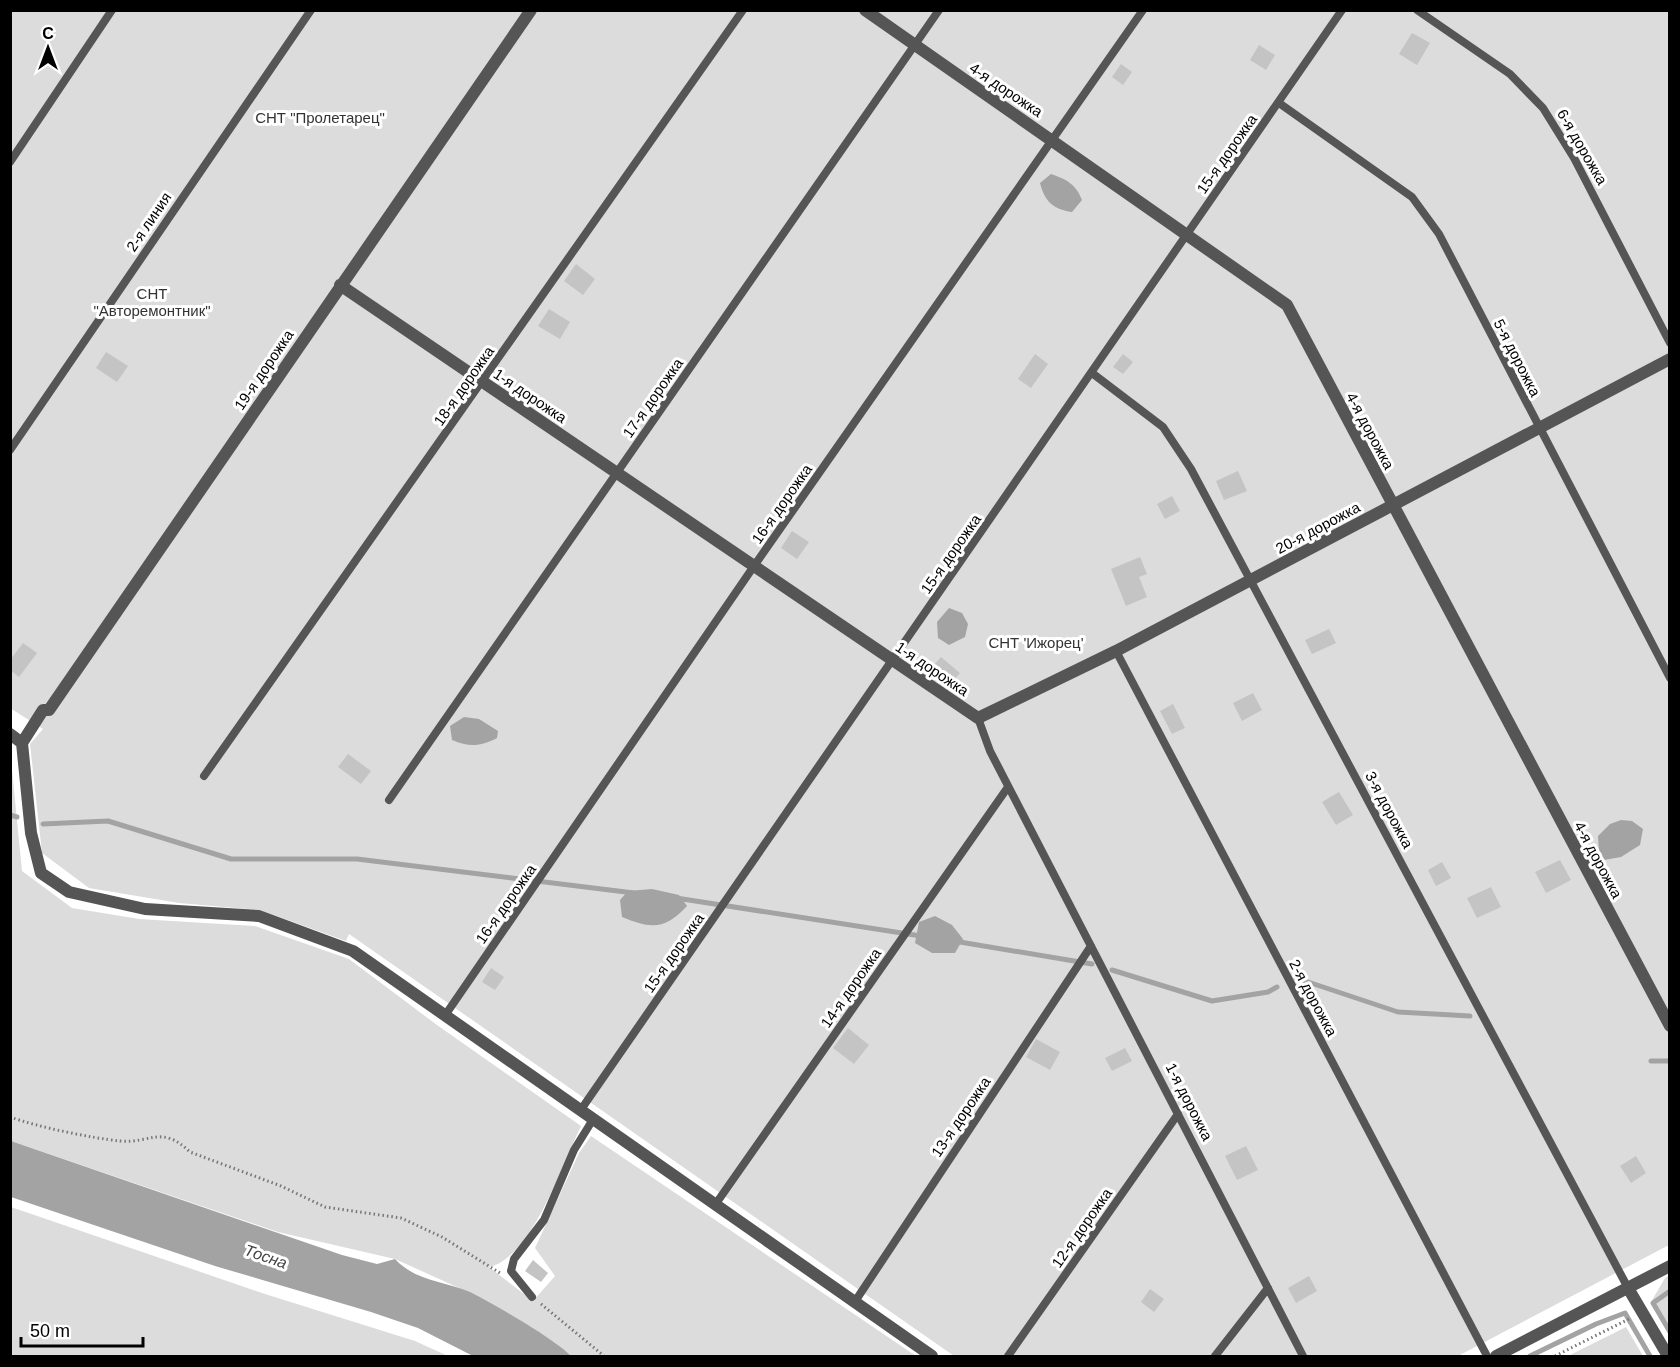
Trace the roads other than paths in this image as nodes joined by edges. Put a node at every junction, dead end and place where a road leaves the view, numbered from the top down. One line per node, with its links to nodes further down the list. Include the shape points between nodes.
1 (112, 10): 13 (lane)
2 (311, 10): 21 (lane, 2-я линия)
3 (531, 10): 15 (street, 19-я дорожка)
4 (743, 10): 19 (lane, 18-я дорожка)
5 (865, 10): 10 (street, 4-я дорожка)
6 (939, 10): 10 (lane, 17-я дорожка)
7 (1143, 10): 12 (lane, 16-я дорожка)
8 (1342, 10): 11 (lane, 15-я дорожка)
9 (1417, 10): 16 (lane, 6-я дорожка, via 1510,74 1543,108 1574,158)
10 (914, 45): 12 (street, 4-я дорожка); 22 (lane, 17-я дорожка)
11 (1279, 103): 14 (lane, 15-я дорожка); 20 (lane, 5-я дорожка, via 1412,197 1439,234)
12 (1054, 140): 14 (street, 4-я дорожка); 24 (lane, 16-я дорожка)
13 (10, 162)
14 (1187, 234): 18 (lane, 15-я дорожка); 23 (street, 4-я дорожка, via 1287,305)
15 (340, 285): 19 (street, 1-я дорожка); 31 (street, 19-я дорожка, via 50,710 43,710)
16 (1670, 343)
17 (1670, 359): 20 (street, 20-я дорожка)
18 (1092, 373): 25 (lane, 3-я дорожка, via 1163,427 1191,469); 27 (lane, 15-я дорожка)
19 (484, 382): 22 (street, 1-я дорожка); 32 (lane, 18-я дорожка)
20 (1538, 429): 23 (street, 20-я дорожка); 28 (lane, 5-я дорожка)
21 (10, 450)
22 (617, 473): 24 (street, 1-я дорожка); 34 (lane, 17-я дорожка)
23 (1393, 506): 25 (street, 20-я дорожка); 37 (street, 4-я дорожка)
24 (754, 566): 27 (street, 1-я дорожка); 36 (lane, 16-я дорожка)
25 (1252, 580): 26 (street, 20-я дорожка); 44 (lane, 3-я дорожка)
26 (1116, 651): 29 (street, 20-я дорожка); 51 (lane, 2-я дорожка)
27 (894, 661): 29 (street, 1-я дорожка); 38 (lane, 15-я дорожка)
28 (1670, 678)
29 (978, 718): 33 (lane, 1-я дорожка)
30 (10, 734): 31 (street)
31 (22, 743): 36 (street, via 31,833 41,873 69,892 145,909 258,916 353,951)
32 (204, 776)
33 (1008, 786): 35 (lane, 1-я дорожка); 41 (lane, 14-я дорожка)
34 (389, 800)
35 (1089, 950): 39 (lane, 1-я дорожка); 46 (lane, 13-я дорожка)
36 (446, 1014): 38 (street)
37 (1670, 1026)
38 (580, 1111): 40 (street)
39 (1178, 1114): 43 (lane, 1-я дорожка); 48 (lane, 12-я дорожка)
40 (592, 1121): 41 (street); 45 (lane, via 574,1149 544,1220 514,1259 512,1271)
41 (715, 1205): 46 (street)
42 (1670, 1266): 44 (street)
43 (1268, 1288): 49 (lane); 50 (lane, 1-я дорожка)
44 (1628, 1288): 52 (street); 53 (street)
45 (532, 1297)
46 (854, 1303): 47 (street)
47 (932, 1356)
48 (1008, 1356)
49 (1215, 1356)
50 (1304, 1356)
51 (1487, 1356)
52 (1496, 1356)
53 (1668, 1356)

